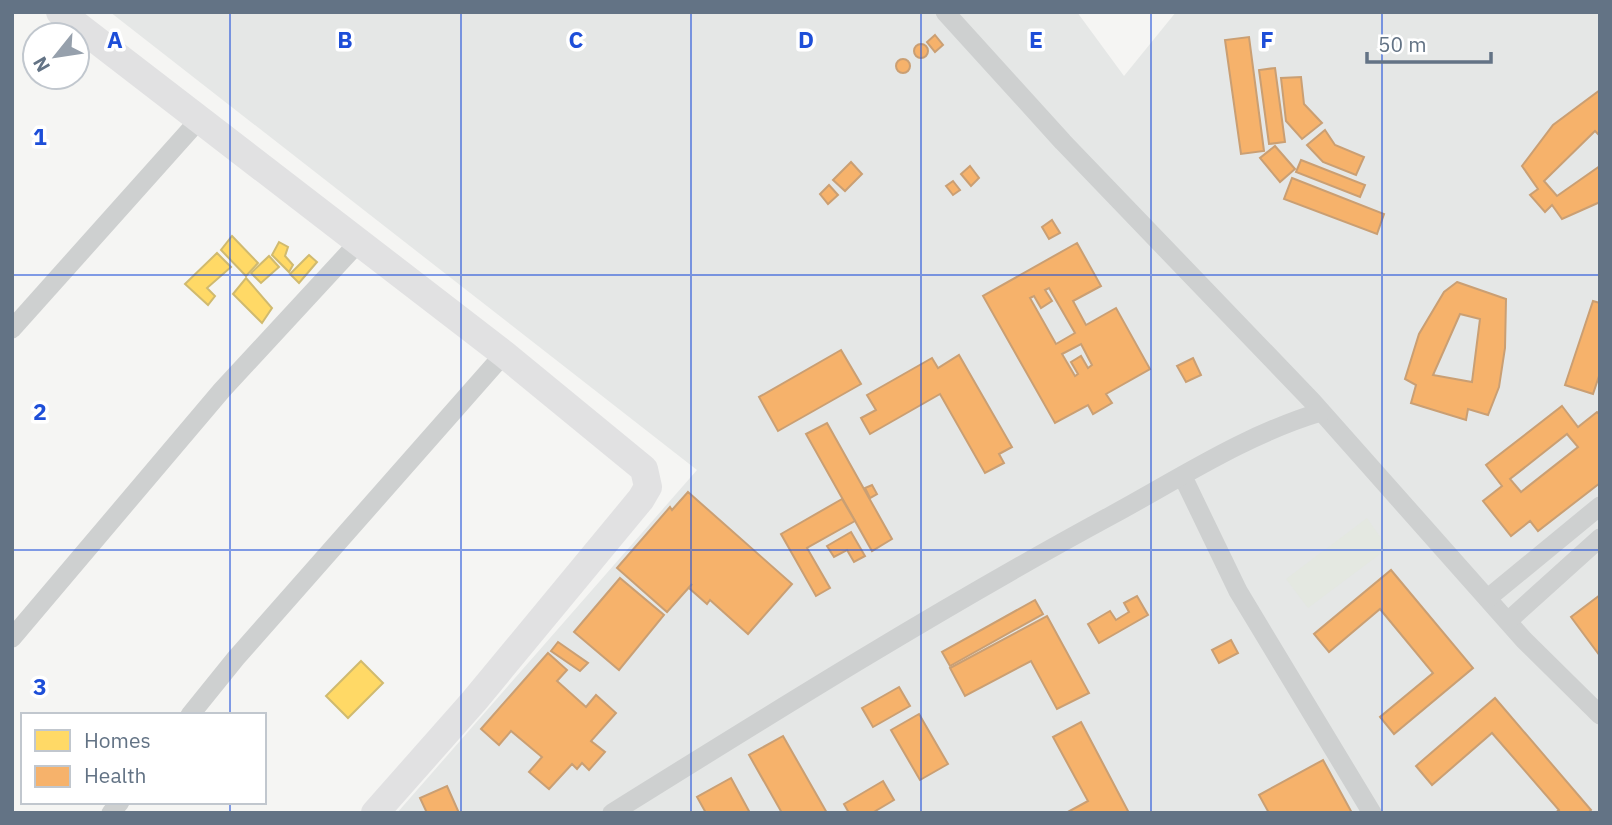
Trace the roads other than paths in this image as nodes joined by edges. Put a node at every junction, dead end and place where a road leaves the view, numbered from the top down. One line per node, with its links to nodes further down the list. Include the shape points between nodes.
1 (60, 12): 3 (main road)
2 (945, 12): 7 (street)
3 (198, 121): 4 (main road); 5 (street)
4 (358, 243): 6 (main road); 13 (street, via 222,390)
5 (12, 329)
6 (504, 354): 14 (street); 16 (main road, via 644,469 648,487 474,701)
7 (1321, 412): 8 (street, via 1286,422); 11 (street)
8 (1183, 477): 17 (street, via 914,626); 18 (street, via 1238,591)
9 (1600, 506): 11 (street)
10 (1600, 538): 12 (street)
11 (1488, 598): 12 (street)
12 (1508, 621): 15 (street)
13 (12, 638)
14 (192, 713)
15 (1600, 715)
16 (375, 813)
17 (612, 813)
18 (1372, 813)

